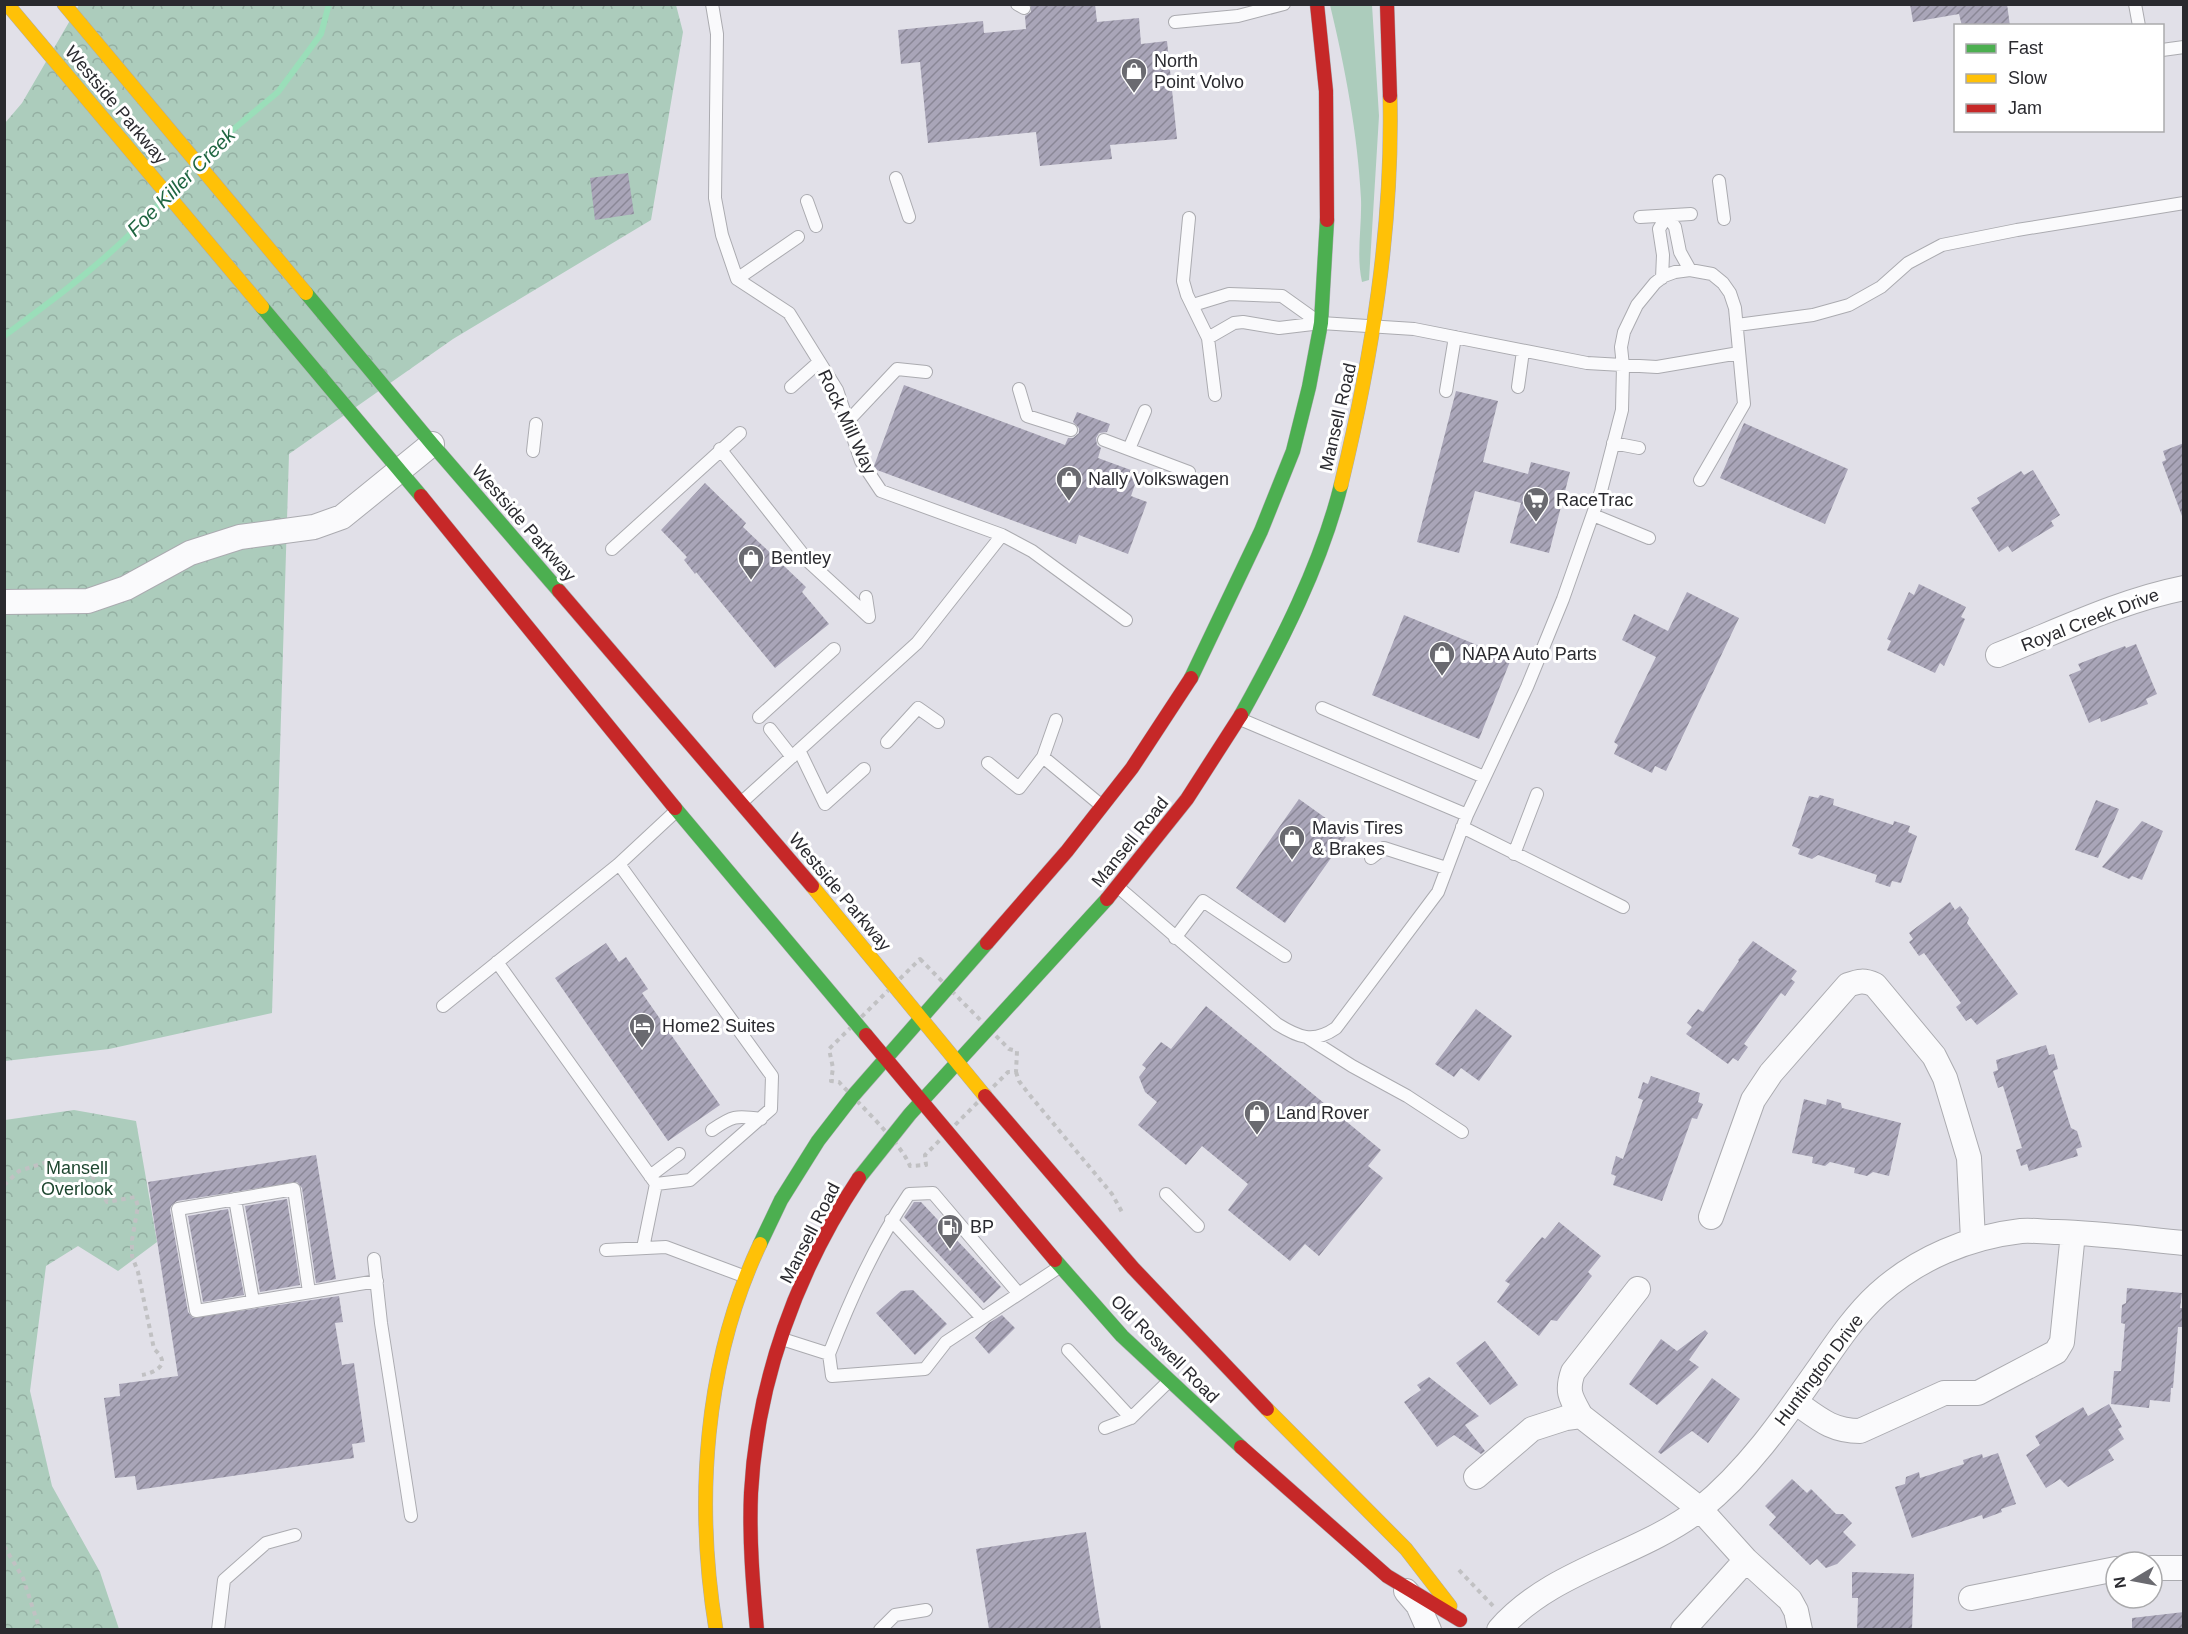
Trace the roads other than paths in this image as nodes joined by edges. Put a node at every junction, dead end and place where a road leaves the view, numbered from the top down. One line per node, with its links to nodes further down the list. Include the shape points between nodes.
1 (8, 4): 55 (main road, Westside Parkway)
2 (64, 4): 50 (main road, Westside Parkway)
3 (712, 4): 26 (lane, via 717,34 715,198)
4 (1284, 4): 8 (lane, via 1238,16)
5 (1317, 4): 28 (main road, Mansell Road, via 1326,91 1328,179)
6 (1387, 4): 29 (main road, Mansell Road, via 1391,150 1387,233)
7 (2135, 4): 9 (lane)
8 (1174, 22)
9 (2139, 24)
10 (2184, 47): 11 (lane)
11 (2164, 50)
12 (897, 177): 18 (lane)
13 (1719, 181): 21 (lane)
14 (807, 201): 22 (lane)
15 (2184, 203): 30 (lane, via 1942,244 1849,305 1813,315)
16 (1691, 214): 17 (lane)
17 (1667, 216): 19 (lane); 24 (lane, via 1675,227 1680,252); 25 (lane, via 1659,229)
18 (909, 217)
19 (1640, 217)
20 (1189, 219): 27 (lane, via 1183,281)
21 (1724, 219)
22 (816, 226)
23 (798, 237): 26 (lane)
24 (1690, 270): 25 (lane); 30 (lane, via 1712,274 1723,283 1735,308)
25 (1662, 278): 36 (lane, via 1648,291 1629,321 1621,348)
26 (737, 279): 35 (lane, Rock Mill Way, via 789,313)
27 (1193, 305): 28 (lane, via 1229,294 1282,296); 32 (lane)
28 (1321, 323): 29 (lane); 32 (lane, via 1279,328 1234,323); 82 (main road, Mansell Road, via 1293,451 1261,531 1196,670)
29 (1376, 325): 31 (lane); 70 (main road, Mansell Road, via 1333,514 1273,656)
30 (1737, 325): 34 (lane)
31 (1455, 337): 33 (lane); 41 (lane)
32 (1208, 338): 42 (lane)
33 (1523, 351): 36 (lane); 39 (lane)
34 (1739, 353): 36 (lane, via 1657,367); 57 (lane, via 1744,404)
35 (819, 362): 38 (lane); 44 (lane, Rock Mill Way, via 837,390)
36 (1623, 366): 49 (lane, via 1622,410)
37 (926, 372): 44 (lane, via 897,369)
38 (791, 387)
39 (1518, 387)
40 (1019, 389): 46 (lane, via 1027,417)
41 (1446, 391)
42 (1215, 395)
43 (1145, 411): 53 (lane)
44 (848, 421): 59 (lane, Rock Mill Way, via 861,461 881,491)
45 (536, 424): 54 (lane)
46 (1071, 430)
47 (740, 433): 52 (lane)
48 (1104, 440): 53 (lane)
49 (1613, 443): 51 (lane); 58 (lane)
50 (432, 444): 55 (street); 81 (main road, Westside Parkway)
51 (1639, 448)
52 (720, 449): 61 (lane); 63 (lane, via 809,562 868,617)
53 (1129, 449): 56 (lane)
54 (533, 451)
55 (399, 471): 64 (street, via 342,517 314,527 240,537 190,553 126,588 88,601); 83 (main road, Westside Parkway)
56 (1189, 472)
57 (1700, 480)
58 (1593, 515): 60 (lane); 79 (lane, via 1527,687)
59 (1002, 535): 65 (lane, Rock Mill Way, via 1032,551); 75 (lane, via 917,643)
60 (1649, 538)
61 (612, 549)
62 (2184, 588): 67 (street, Royal Creek Drive, via 2123,605)
63 (866, 597)
64 (4, 602)
65 (1126, 620)
66 (834, 649): 69 (lane)
67 (1998, 656)
68 (1322, 708): 79 (lane)
69 (759, 717)
70 (1238, 719): 84 (lane); 90 (main road, Mansell Road, via 1191,795)
71 (1056, 720): 76 (lane)
72 (938, 722): 74 (lane, via 918,708)
73 (770, 729): 75 (lane)
74 (887, 742)
75 (796, 753): 78 (lane, via 825,804); 81 (lane)
76 (1043, 757): 77 (lane, via 1019,788); 82 (lane)
77 (988, 763)
78 (864, 769)
79 (1484, 777): 84 (lane)
80 (1537, 794): 86 (lane)
81 (742, 802): 96 (main road, Westside Parkway)
82 (1103, 806): 96 (main road, Mansell Road)
83 (676, 811): 88 (lane); 98 (main road, Westside Parkway)
84 (1467, 815): 85 (lane)
85 (1462, 827): 86 (lane); 89 (lane)
86 (1514, 854): 91 (lane)
87 (1371, 858): 89 (lane, via 1384,848)
88 (619, 864): 94 (lane); 101 (lane, via 772,1076 771,1109)
89 (1446, 868): 97 (lane, via 1438,892 1336,1028 1317,1038)
90 (1117, 887): 92 (lane); 99 (main road, Mansell Road)
91 (1623, 907)
92 (1175, 938): 93 (lane, via 1203,901); 97 (lane, via 1268,1018)
93 (1285, 956)
94 (497, 962): 95 (lane); 105 (lane)
95 (443, 1006)
96 (921, 1019): 98 (main road, Mansell Road); 99 (main road, Westside Parkway)
97 (1307, 1038): 103 (lane, via 1407,1095)
98 (887, 1060): 100 (main road, Old Roswell Road); 118 (main road, Mansell Road, via 818,1141 781,1200)
99 (957, 1063): 100 (main road, Mansell Road); 144 (main road, Old Roswell Road, via 1133,1268 1406,1549)
100 (921, 1102): 117 (main road, Old Roswell Road); 125 (main road, Mansell Road, via 882,1147 843,1202 808,1267)
101 (760, 1119): 102 (lane, via 737,1115); 105 (lane, via 690,1180)
102 (712, 1130)
103 (1462, 1132)
104 (679, 1154): 105 (lane)
105 (653, 1180): 114 (lane)
106 (1166, 1194): 110 (lane)
107 (235, 1199): 121 (lane, via 294,1190); 123 (lane); 123 (lane, via 178,1209 196,1311)
108 (1711, 1217): 112 (street, via 1753,1100 1771,1073 1848,985 1866,981 1875,985 1934,1056 1945,1078 1969,1158)
109 (891, 1220): 122 (lane, via 909,1194 933,1193); 124 (lane); 127 (lane, via 854,1291)
110 (1198, 1226)
111 (2073, 1233): 112 (street, Huntington Drive, via 2023,1231); 113 (street, Huntington Drive); 129 (street, via 2062,1342 2056,1352 1978,1393 1944,1393 1860,1431 1829,1426)
112 (1973, 1240): 129 (street, Huntington Drive, via 1922,1261 1878,1294 1844,1333)
113 (2184, 1243)
114 (643, 1248): 115 (lane); 118 (lane, via 666,1247)
115 (606, 1250)
116 (374, 1259): 119 (lane)
117 (1060, 1267): 122 (lane); 128 (main road, Old Roswell Road)
118 (747, 1277): 146 (main road, Mansell Road, via 733,1313 718,1374 708,1444 706,1517)
119 (377, 1281): 121 (lane); 135 (lane)
120 (1638, 1289): 130 (street, via 1573,1372 1570,1397)
121 (309, 1292): 123 (lane)
122 (1019, 1294): 124 (lane)
123 (253, 1301)
124 (982, 1318): 127 (lane, via 946,1342 925,1369 832,1377)
125 (780, 1339): 127 (lane); 147 (main road, Mansell Road, via 762,1411 751,1490 750,1562)
126 (1068, 1350): 131 (lane)
127 (829, 1354)
128 (1169, 1381): 131 (lane); 141 (main road, Old Roswell Road, via 1328,1525)
129 (1795, 1402): 134 (street, Huntington Drive, via 1750,1462)
130 (1581, 1416): 133 (street, via 1532,1430); 134 (street)
131 (1131, 1418): 132 (lane)
132 (1105, 1428)
133 (1476, 1477)
134 (1700, 1509): 137 (street); 150 (street, Huntington Drive, via 1662,1534 1562,1582 1523,1606)
135 (411, 1516)
136 (295, 1535): 145 (lane, via 266,1543 224,1580)
137 (1746, 1560): 151 (street); 152 (street, via 1790,1600)
138 (2164, 1568): 139 (street)
139 (2184, 1568)
140 (2104, 1571): 142 (street)
141 (1401, 1584): 144 (main road, Old Roswell Road); 149 (street, via 1418,1605)
142 (1971, 1598)
143 (926, 1610): 148 (lane, via 896,1615)
144 (1465, 1625)
145 (218, 1629)
146 (716, 1629)
147 (757, 1629)
148 (880, 1629)
149 (1429, 1629)
150 (1499, 1629)
151 (1683, 1629)
152 (1800, 1629)

